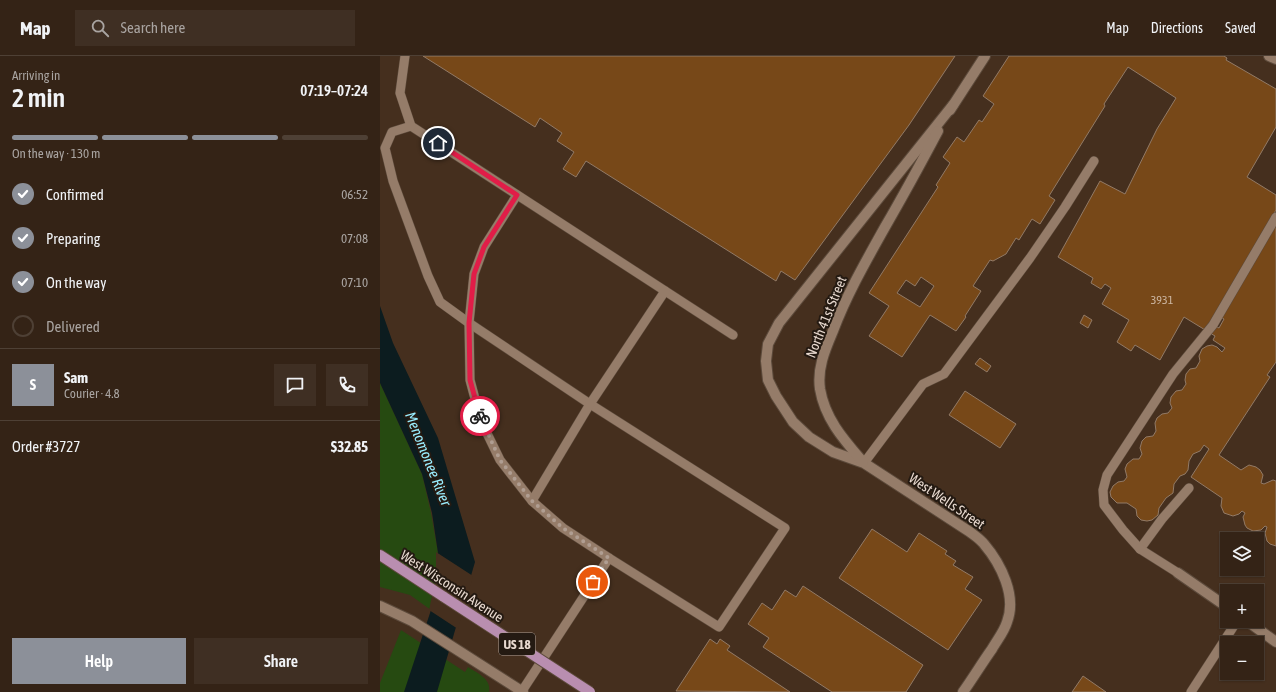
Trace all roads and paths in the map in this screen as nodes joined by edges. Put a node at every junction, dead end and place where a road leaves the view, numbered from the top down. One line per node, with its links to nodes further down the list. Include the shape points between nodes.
1 (405, 56): 6 (lane, via 400,93)
2 (985, 56): 5 (street, North 41st Street)
3 (1269, 56): 4 (street)
4 (1276, 59)
5 (953, 105): 14 (street, North 41st Street, via 855,281 839,315 819,372 823,402 830,419 839,434); 14 (street, North 41st Street, via 778,323 768,344 768,380 793,422 809,437 833,452)
6 (411, 126): 8 (lane); 11 (lane, via 392,132 385,148 393,181 440,302)
7 (1094, 161): 14 (lane, via 1030,258 944,374 923,384)
8 (517, 195): 10 (lane); 11 (lane, via 484,247 474,274)
9 (1276, 217): 17 (lane, via 1213,325 1173,374 1107,475 1103,490 1104,505)
10 (665, 291): 12 (lane); 13 (lane)
11 (469, 323): 13 (lane); 16 (lane, via 470,380 481,421 500,460)
12 (733, 335)
13 (590, 404): 16 (lane); 19 (lane, via 785,528 719,627)
14 (864, 463): 29 (street, West Wells Street, via 984,543 1004,575 1010,596 1008,622)
15 (1189, 488): 17 (lane)
16 (532, 501): 19 (lane, via 563,528)
17 (1140, 549): 20 (lane)
18 (380, 555): 28 (main road, West Wisconsin Avenue / US 18, bridge)
19 (609, 558): 27 (lane)
20 (1178, 573): 21 (street)
21 (1220, 602)
22 (380, 606): 26 (street, via 412,620 477,663)
23 (1232, 628): 30 (lane)
24 (1257, 628): 25 (street)
25 (1276, 642)
26 (507, 687): 27 (street)
27 (522, 692)
28 (590, 692)
29 (963, 692)
30 (1191, 692)

